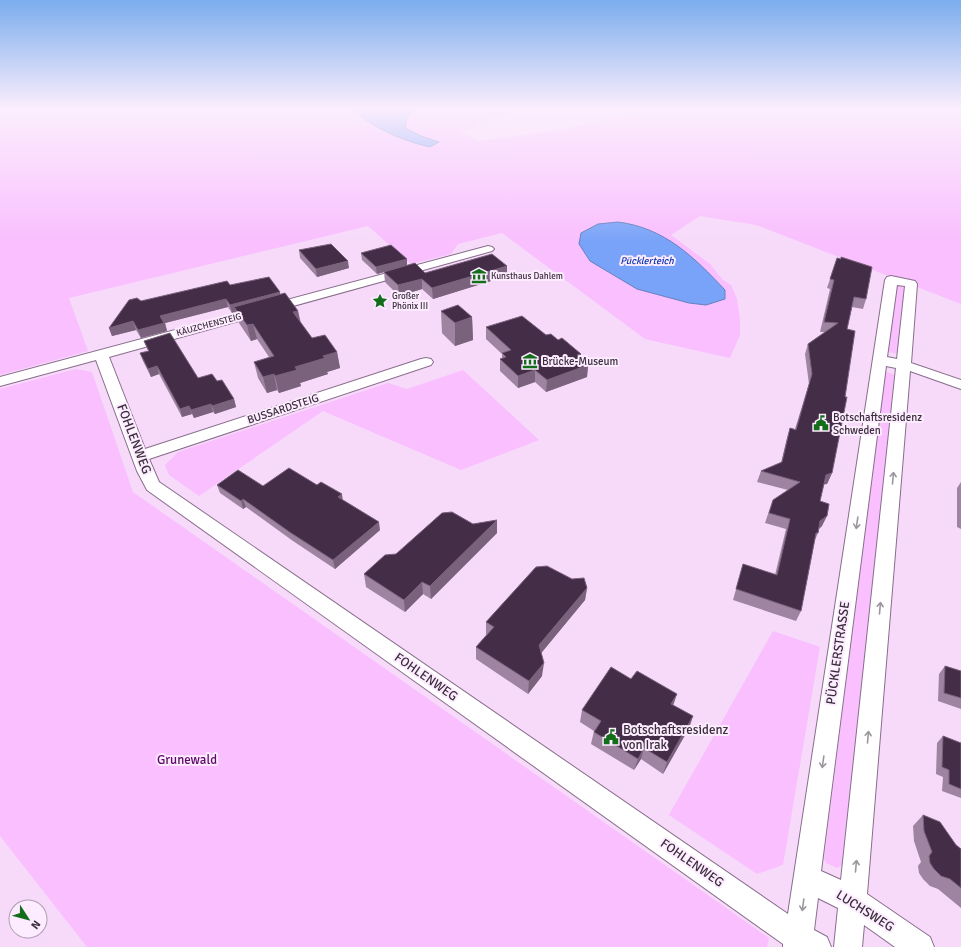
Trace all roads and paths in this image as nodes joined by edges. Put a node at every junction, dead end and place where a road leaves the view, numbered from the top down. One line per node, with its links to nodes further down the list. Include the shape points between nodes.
1 (488, 249): 2 (street, KÄUZCHENSTEIG)
2 (101, 354): 6 (street, KÄUZCHENSTEIG); 8 (street, FOHLENWEG)
3 (880, 360): 5 (street); 5 (street, PÜCKLERSTRASSE, via 891,280 911,284); 9 (street, PÜCKLERSTRASSE, one-way to 9)
4 (426, 362): 8 (street, BUSSARDSTEIG)
5 (904, 365): 7 (street); 10 (street, PÜCKLERSTRASSE, one-way to 5)
6 (0, 382)
7 (961, 385)
8 (140, 456): 11 (street, FOHLENWEG, via 153,486)
9 (806, 878): 10 (street, LUCHSWEG); 11 (street, PÜCKLERSTRASSE, one-way to 11)
10 (852, 900): 12 (street, PÜCKLERSTRASSE); 13 (street, LUCHSWEG)
11 (804, 944)
12 (848, 947)
13 (920, 947)

